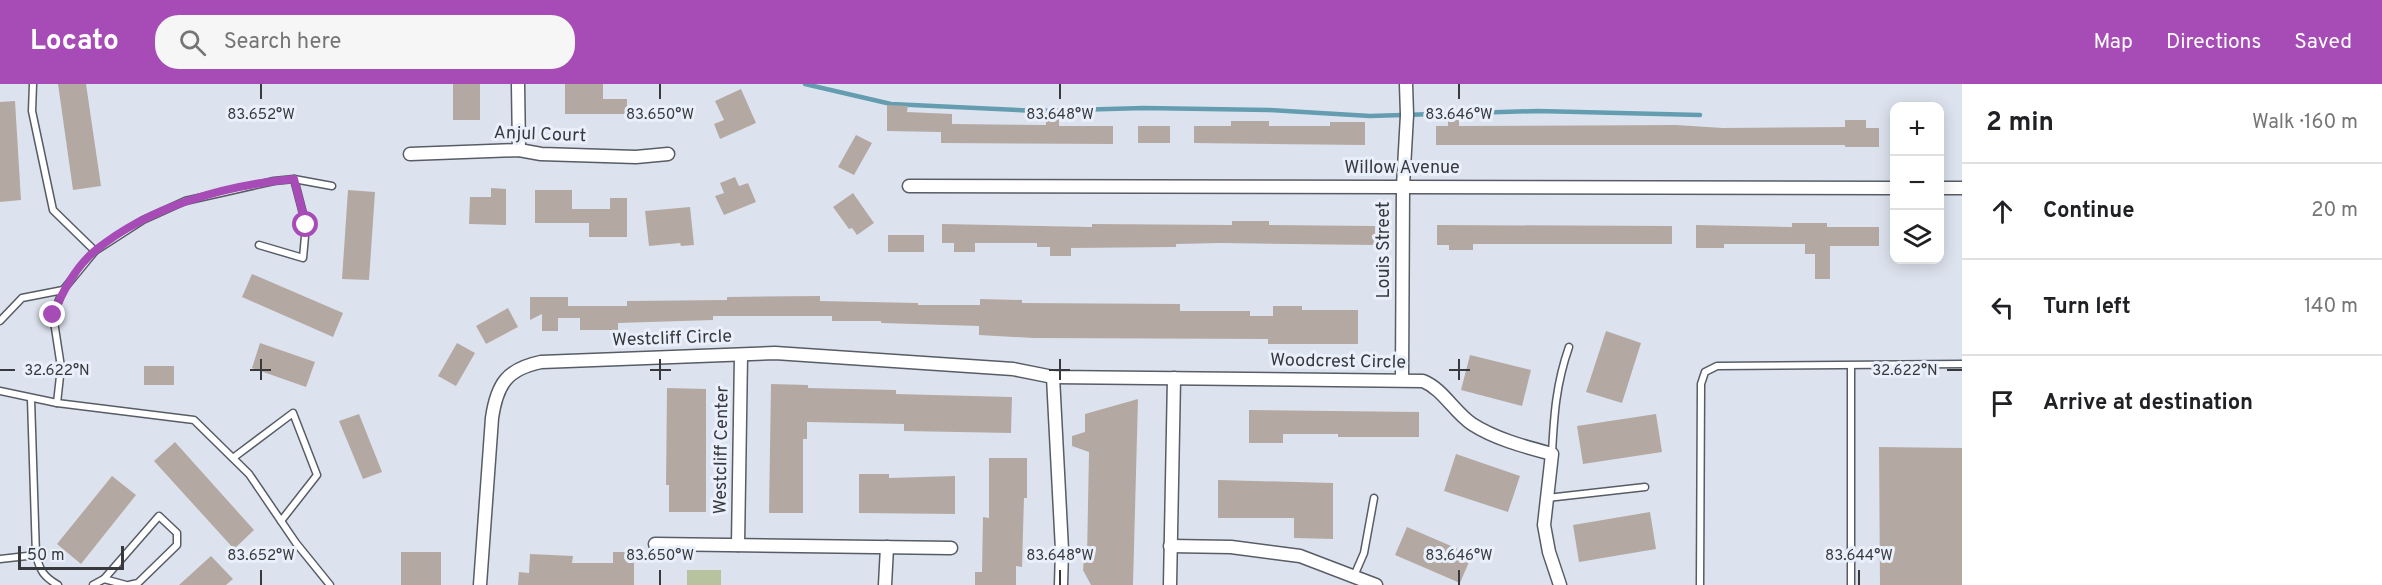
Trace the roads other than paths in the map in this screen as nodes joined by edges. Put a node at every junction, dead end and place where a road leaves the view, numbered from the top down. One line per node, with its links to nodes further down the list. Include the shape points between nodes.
1 (33, 84): 15 (lane, via 32,111 53,210)
2 (518, 84): 4 (street)
3 (1406, 84): 10 (street, Louis Street)
4 (519, 150): 5 (street, Anjul Court); 6 (street, Anjul Court, via 636,157)
5 (410, 154)
6 (668, 154)
7 (294, 179): 8 (lane); 14 (lane, via 306,225 303,258); 15 (lane, via 185,201 143,219)
8 (332, 186)
9 (909, 186): 10 (street, Willow Avenue)
10 (1403, 186): 11 (street, Willow Avenue); 24 (street, Louis Street)
11 (1890, 188)
12 (1944, 188): 13 (street)
13 (1962, 188)
14 (259, 245)
15 (95, 251): 16 (lane)
16 (63, 290): 17 (lane, via 22,298); 27 (lane, via 53,315 61,367)
17 (0, 321)
18 (1569, 347): 28 (lane, via 1555,397)
19 (741, 355): 22 (street, Westcliff Circle, via 775,353 1013,369); 35 (street, Westcliff Center); 47 (street, Westcliff Circle, via 542,362 524,365 508,376 496,395 492,418)
20 (1962, 364): 21 (lane)
21 (1851, 366): 53 (lane, via 1717,366 1705,372 1701,384); 54 (lane)
22 (1053, 377): 23 (street, Westcliff Circle); 49 (street)
23 (1174, 378): 24 (street, Woodcrest Circle); 36 (street)
24 (1402, 380): 28 (street, Woodcrest Circle, via 1434,385 1472,424 1520,446)
25 (0, 391): 26 (lane)
26 (31, 399): 27 (lane); 39 (lane)
27 (57, 403): 29 (lane, via 194,420)
28 (1552, 454): 32 (street)
29 (233, 458): 33 (lane, via 249,474); 33 (lane, via 293,413 317,475)
30 (1645, 487): 32 (lane)
31 (1374, 498): 42 (lane)
32 (1547, 498): 52 (street, via 1546,534)
33 (280, 521): 46 (lane)
34 (655, 544): 35 (street)
35 (738, 545): 37 (street)
36 (1170, 546): 42 (street, via 1231,547 1300,556); 50 (street)
37 (886, 547): 38 (street); 48 (street)
38 (951, 548)
39 (36, 555): 40 (lane); 43 (lane, via 39,570)
40 (0, 559)
41 (104, 579): 44 (lane); 45 (lane); 45 (lane, via 159,516 177,534 177,545 138,583)
42 (1359, 580): 51 (street)
43 (58, 585)
44 (93, 585)
45 (127, 585)
46 (330, 585)
47 (480, 585)
48 (885, 585)
49 (1061, 585)
50 (1170, 585)
51 (1376, 585)
52 (1560, 585)
53 (1700, 585)
54 (1851, 585)

